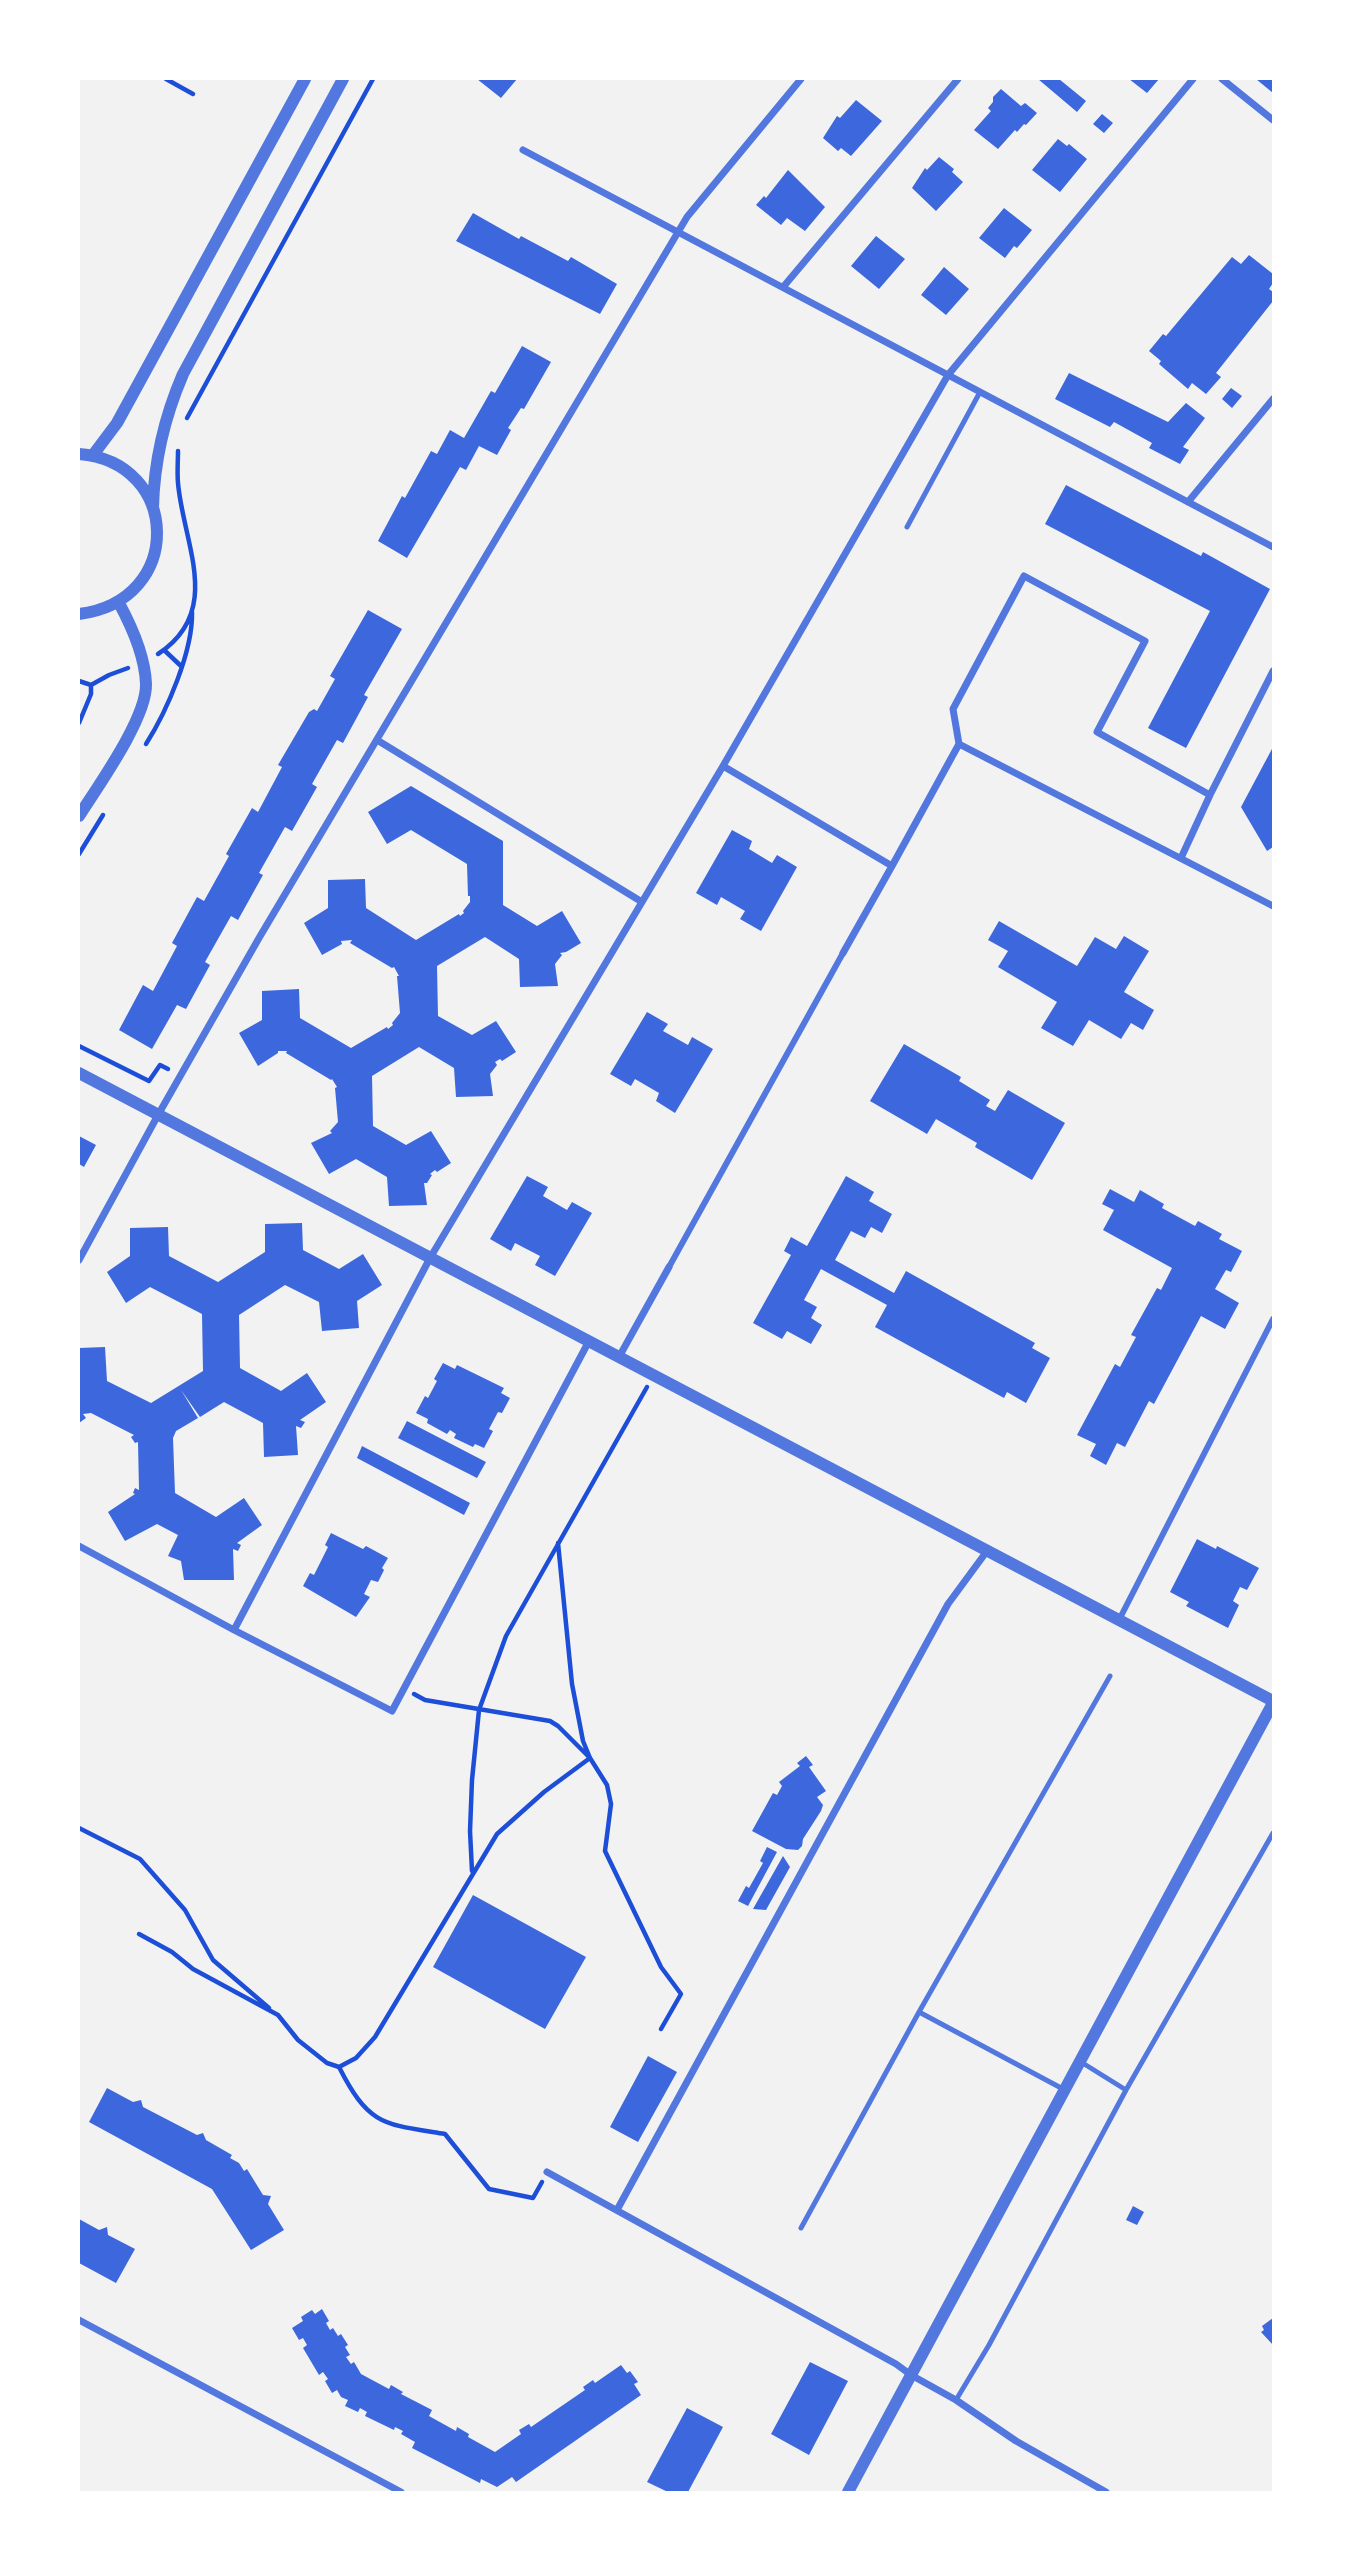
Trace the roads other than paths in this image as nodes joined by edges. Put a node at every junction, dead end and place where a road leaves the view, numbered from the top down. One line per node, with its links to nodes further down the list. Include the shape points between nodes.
1 (305, 79): 15 (street, via 117,423)
2 (343, 79): 17 (street, via 183,374 168,410 156,460)
3 (801, 79): 9 (street, via 696,203)
4 (958, 79): 10 (street)
5 (1193, 79): 11 (street)
6 (1222, 79): 7 (street)
7 (1273, 120)
8 (523, 150): 9 (street)
9 (679, 234): 10 (street); 23 (street)
10 (784, 286): 11 (street)
11 (948, 375): 12 (street); 25 (street)
12 (980, 392): 16 (street); 18 (lane)
13 (1273, 399): 16 (street)
14 (79, 454): 15 (street)
15 (93, 455): 17 (street, via 130,474)
16 (1188, 502): 19 (street)
17 (153, 508): 20 (street, via 156,551 136,589)
18 (907, 527)
19 (1273, 547)
20 (119, 603): 21 (street); 27 (street, via 144,663 146,687 134,727)
21 (79, 614)
22 (1273, 671): 26 (street)
23 (377, 740): 30 (street); 34 (street)
24 (959, 744): 26 (street, via 953,709 1024,576 1145,641 1097,732); 28 (street); 29 (street)
25 (723, 766): 29 (street); 30 (street)
26 (1210, 795): 28 (street)
27 (79, 816)
28 (1181, 858): 31 (street)
29 (892, 866): 32 (street)
30 (642, 902): 35 (street)
31 (1273, 906)
32 (843, 953): 37 (street)
33 (79, 1073): 34 (street)
34 (158, 1115): 35 (street); 36 (street)
35 (430, 1258): 39 (street); 44 (street)
36 (79, 1260)
37 (669, 1267): 40 (street)
38 (1273, 1319): 43 (street)
39 (589, 1341): 40 (street); 44 (street, via 392,1711)
40 (619, 1357): 42 (street)
41 (79, 1546): 44 (street)
42 (987, 1550): 43 (street); 53 (street, via 948,1604)
43 (1119, 1620): 46 (street)
44 (234, 1630)
45 (1110, 1676): 48 (lane)
46 (1273, 1702): 49 (street)
47 (1273, 1833): 51 (lane)
48 (919, 2012): 50 (lane); 54 (lane)
49 (1079, 2061): 50 (street); 51 (lane)
50 (1063, 2089): 56 (street)
51 (1126, 2090): 57 (lane)
52 (547, 2172): 53 (street)
53 (617, 2210): 56 (street)
54 (802, 2228)
55 (79, 2320): 58 (street)
56 (911, 2375): 57 (street); 59 (street)
57 (956, 2400): 60 (street, via 1016,2441)
58 (401, 2492)
59 (848, 2492)
60 (1106, 2492)

